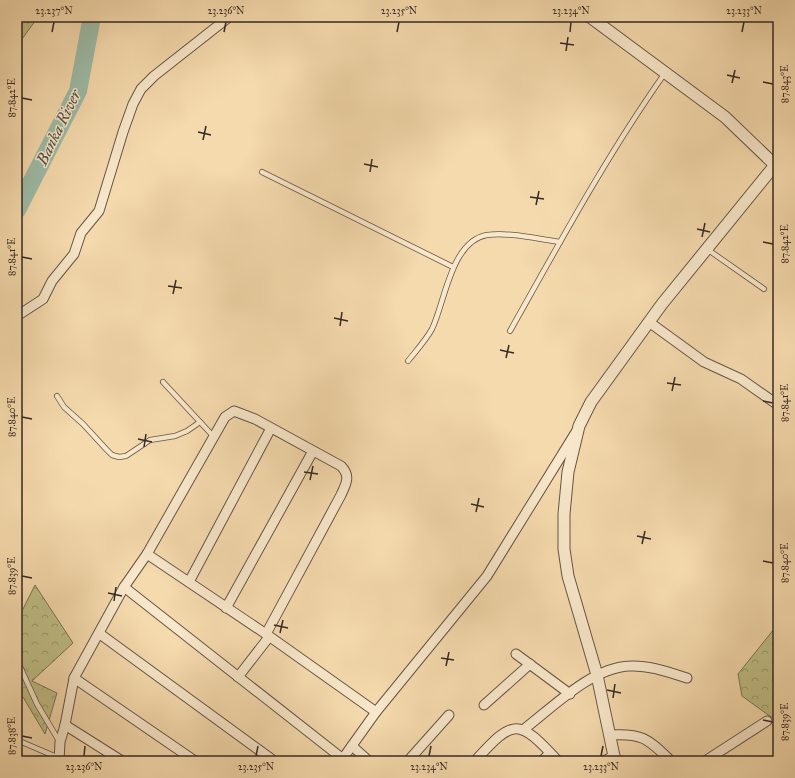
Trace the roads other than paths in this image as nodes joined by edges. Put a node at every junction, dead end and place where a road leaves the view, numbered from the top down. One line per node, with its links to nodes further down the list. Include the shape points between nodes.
1 (229, 17): 10 (street, via 141,89 125,125 99,211 81,233 74,254 52,281 43,299)
2 (590, 17): 3 (street)
3 (665, 73): 4 (street, via 725,117); 6 (lane, via 627,129)
4 (776, 163): 7 (street)
5 (262, 172): 8 (lane)
6 (560, 242): 8 (lane, via 486,235 473,241); 12 (lane)
7 (707, 249): 9 (lane); 11 (street)
8 (453, 267): 13 (lane, via 440,311 431,331)
9 (764, 289)
10 (17, 316)
11 (649, 322): 16 (street, via 704,362 741,379); 18 (street, via 592,402)
12 (510, 331)
13 (408, 361)
14 (163, 382): 17 (lane)
15 (57, 396): 17 (lane, via 64,407 84,424 112,455 119,457 126,456 150,440 175,436)
16 (778, 405)
17 (200, 422): 20 (lane)
18 (579, 426): 31 (street, via 568,472 564,549 568,576); 37 (street, via 487,576)
19 (271, 428): 20 (street, via 234,410 225,418); 21 (street); 23 (street)
20 (214, 437): 22 (street)
21 (313, 451): 25 (street); 27 (street, via 341,466 348,476 347,482)
22 (146, 554): 23 (street); 24 (street)
23 (189, 582): 25 (street)
24 (124, 587): 26 (street); 32 (street)
25 (226, 608): 27 (street)
26 (100, 634): 33 (street); 52 (street)
27 (268, 636): 32 (street); 37 (street)
28 (516, 654): 30 (street)
29 (17, 660): 44 (lane, via 37,704)
30 (530, 664): 35 (street); 36 (street)
31 (597, 675): 34 (street, via 630,666 658,669); 35 (street); 42 (street)
32 (238, 677): 49 (street)
33 (74, 678): 40 (street); 51 (street)
34 (687, 678)
35 (570, 694): 41 (street)
36 (484, 705)
37 (376, 712): 45 (street)
38 (448, 715): 54 (street)
39 (767, 721): 60 (street)
40 (65, 725): 44 (street); 50 (street)
41 (523, 730): 46 (street, via 533,735); 55 (street, via 511,729 501,733)
42 (610, 735): 47 (street); 59 (street, via 636,735 647,739)
43 (17, 740): 48 (lane)
44 (60, 742): 48 (street)
45 (352, 746): 49 (street); 53 (street)
46 (550, 753): 56 (street); 57 (street)
47 (615, 759): 58 (street)
48 (59, 760)
49 (342, 760)
50 (122, 761)
51 (195, 761)
52 (274, 761)
53 (369, 761)
54 (408, 761)
55 (475, 761)
56 (542, 761)
57 (558, 761)
58 (603, 761)
59 (670, 761)
60 (705, 761)

